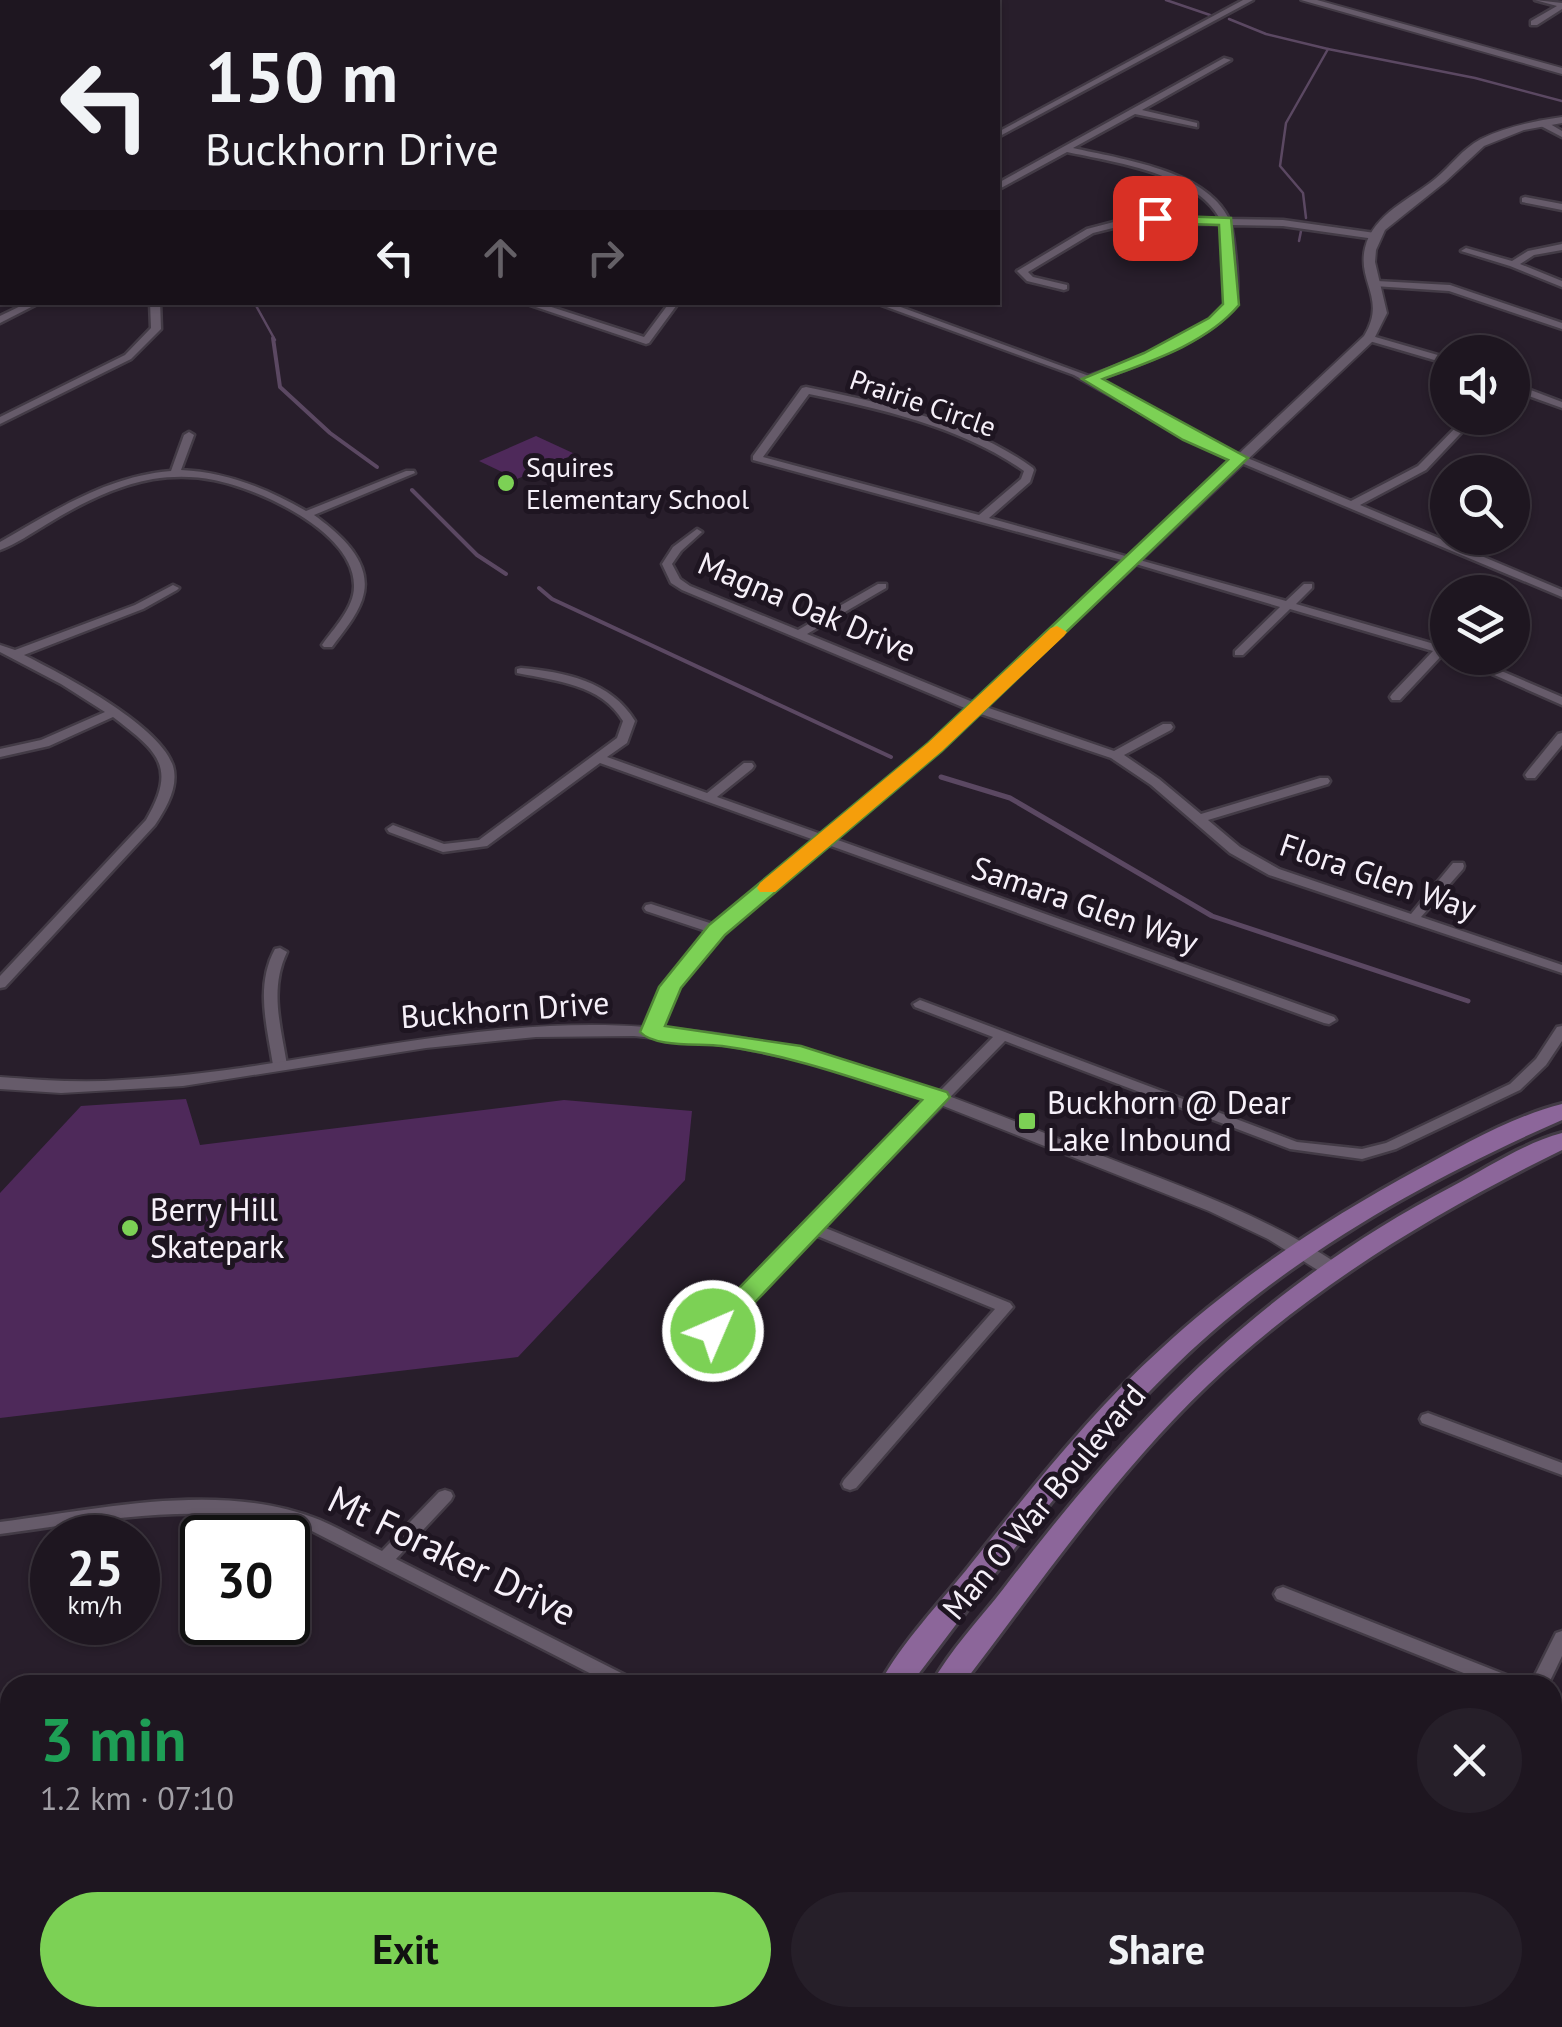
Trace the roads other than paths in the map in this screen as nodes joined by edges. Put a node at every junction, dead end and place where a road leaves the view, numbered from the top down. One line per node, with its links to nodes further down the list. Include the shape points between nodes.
1 (1249, 0): 12 (street)
2 (1306, 0): 7 (street)
3 (1539, 0): 4 (street)
4 (1562, 6): 5 (street)
5 (1534, 23)
6 (1227, 60): 8 (street)
7 (1562, 71)
8 (1134, 111): 11 (street); 14 (street)
9 (1562, 120): 10 (street)
10 (1542, 123): 13 (street); 19 (street, via 1468,152)
11 (1194, 126)
12 (1000, 134)
13 (1562, 134)
14 (1066, 149): 15 (street); 18 (street, via 1189,186)
15 (1000, 185)
16 (1525, 200): 17 (street)
17 (1562, 207)
18 (1226, 221): 19 (street); 25 (street, via 1117,222 1078,236 1022,271); 37 (street, via 1229,308 1150,356)
19 (1375, 236): 23 (street, via 1370,252)
20 (1562, 247): 22 (street, via 1531,252)
21 (1466, 251): 22 (street)
22 (1512, 264): 24 (street)
23 (1377, 284): 34 (street, via 1450,288); 35 (street, via 1382,310)
24 (1562, 284)
25 (1064, 287)
26 (31, 305): 33 (street)
27 (155, 305): 40 (street, via 156,329 139,349)
28 (534, 305): 29 (street, via 646,341)
29 (673, 305)
30 (867, 305): 32 (street)
31 (884, 305): 37 (street)
32 (861, 307)
33 (0, 320)
34 (1562, 326)
35 (1369, 338): 36 (street); 43 (street)
36 (1430, 356)
37 (1090, 379): 43 (street)
38 (1530, 393): 39 (street)
39 (1562, 405)
40 (0, 421)
41 (189, 435): 45 (street)
42 (1454, 435): 48 (street, via 1422,468)
43 (1240, 458): 48 (street); 53 (street)
44 (410, 473): 49 (street)
45 (175, 474): 49 (street, via 237,483); 52 (street, via 112,486)
46 (889, 493): 47 (street); 50 (street, Prairie Circle); 50 (street, Prairie Circle, via 757,458 806,390 896,412 1030,470)
47 (875, 503)
48 (1352, 505): 57 (street)
49 (306, 516): 60 (street, via 353,556 360,583 352,611)
50 (982, 518): 53 (street, Prairie Circle)
51 (697, 532): 59 (street, Magna Oak Drive, via 667,564 675,581)
52 (0, 547)
53 (1133, 560): 58 (street, Prairie Circle); 70 (street)
54 (882, 586): 59 (street)
55 (1308, 586): 58 (street)
56 (173, 588): 63 (street)
57 (1562, 594)
58 (1288, 605): 61 (street, Prairie Circle); 64 (street)
59 (799, 634): 70 (street, Magna Oak Drive)
60 (328, 645)
61 (1430, 647)
62 (0, 648): 63 (street)
63 (16, 654): 71 (street)
64 (1239, 654)
65 (1430, 664): 68 (street)
66 (522, 670): 76 (street, via 581,685 626,712 623,740)
67 (1502, 675): 69 (street)
68 (1396, 697)
69 (1562, 701)
70 (976, 708): 75 (street, Flora Glen Way); 83 (street)
71 (111, 714): 74 (street); 90 (street, via 156,746 167,766 167,791 151,822)
72 (1167, 727): 75 (street)
73 (1562, 737): 78 (street)
74 (0, 754)
75 (1115, 754): 81 (street, Flora Glen Way)
76 (600, 759): 80 (street, Samara Glen Way); 82 (street, via 484,843 443,848)
77 (748, 766): 80 (street)
78 (1531, 774)
79 (1324, 782): 81 (street)
80 (708, 798): 83 (street, Samara Glen Way)
81 (1198, 819): 86 (street, Flora Glen Way, via 1274,872)
82 (393, 828)
83 (823, 841): 87 (street); 92 (street, Samara Glen Way)
84 (1458, 866): 86 (street)
85 (651, 908): 87 (street)
86 (1413, 919): 89 (street, Flora Glen Way)
87 (717, 930): 94 (street, via 676,978)
88 (280, 952): 96 (street, via 270,967 270,986)
89 (1562, 969)
90 (0, 984)
91 (920, 1004): 95 (street)
92 (1328, 1020)
93 (1562, 1030): 95 (street, via 1515,1087 1362,1154 1294,1146)
94 (652, 1032): 96 (street, Buckhorn Drive, via 483,1035); 98 (street, Buckhorn Drive, via 801,1054)
95 (1002, 1036): 98 (street)
96 (280, 1065): 97 (street, Buckhorn Drive, via 107,1086)
97 (0, 1083)
98 (938, 1097): 101 (street); 102 (street, Buckhorn Drive)
99 (1562, 1111): 102 (main road, Man O War Boulevard, via 1416,1180)
100 (1562, 1141): 103 (main road, Man O War Boulevard, via 1436,1203)
101 (814, 1228): 104 (street); 107 (street, via 1005,1306)
102 (1302, 1248): 103 (street, Buckhorn Drive); 114 (main road, Man O War Boulevard, via 1125,1400)
103 (1331, 1268): 115 (main road, Man O War Boulevard, via 1256,1327 1152,1426)
104 (688, 1356)
105 (1428, 1419): 106 (street)
106 (1562, 1469)
107 (850, 1484)
108 (446, 1496): 110 (street)
109 (0, 1528): 110 (street, Mt Foraker Drive, via 242,1506 313,1524)
110 (384, 1560): 113 (street, Mt Foraker Drive)
111 (1283, 1594): 116 (street)
112 (1562, 1638): 117 (street)
113 (610, 1675)
114 (902, 1675)
115 (954, 1675)
116 (1487, 1675)
117 (1544, 1675)

